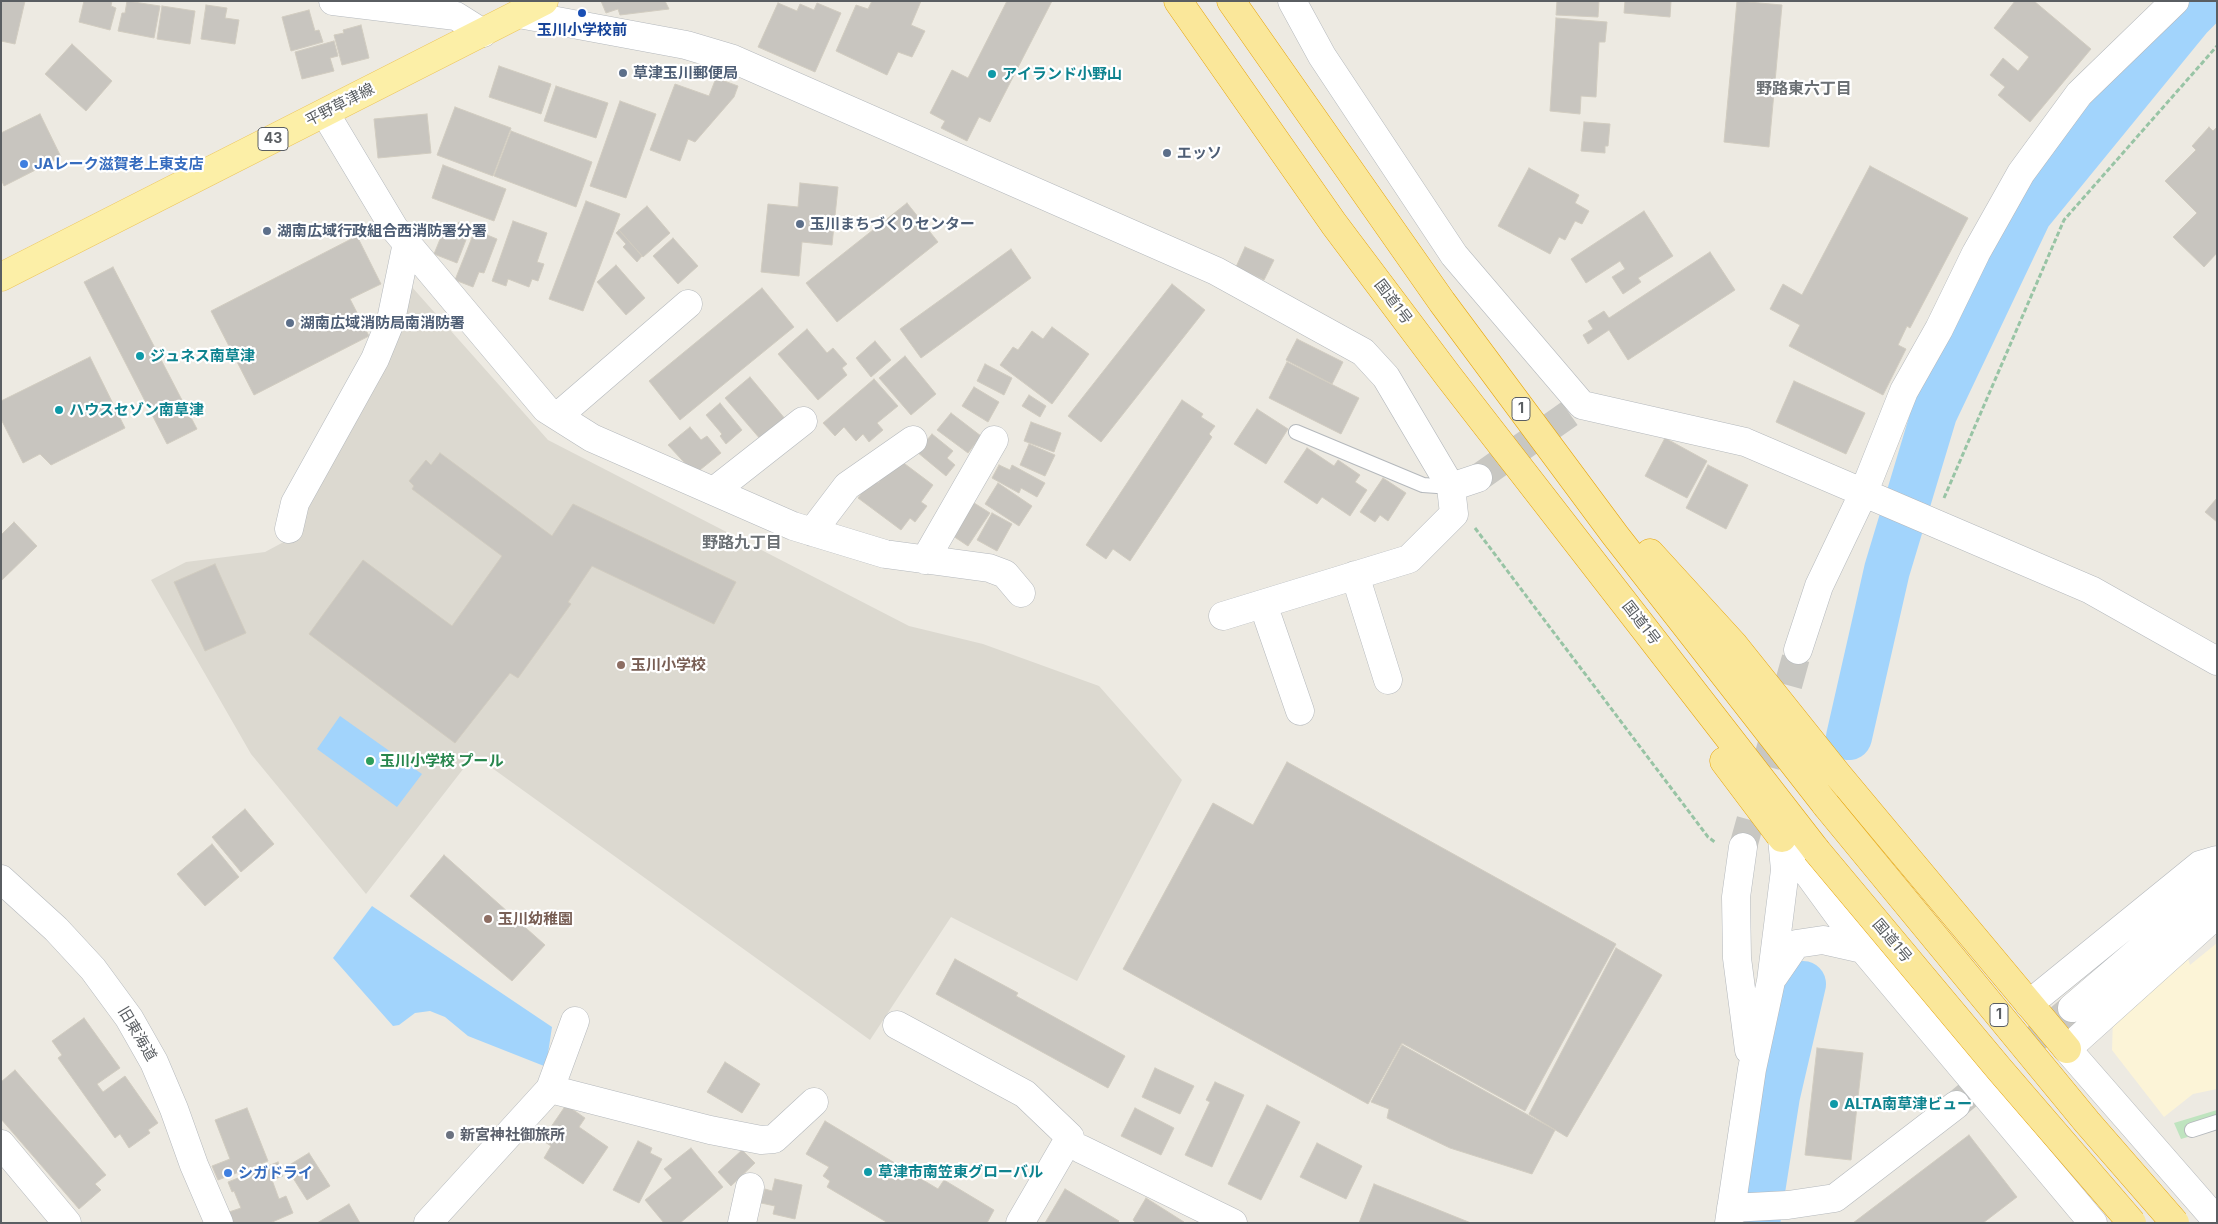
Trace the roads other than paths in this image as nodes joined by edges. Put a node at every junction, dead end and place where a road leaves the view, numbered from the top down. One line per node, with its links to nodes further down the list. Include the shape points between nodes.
1 (334, 1): 8 (street, via 456,16)
2 (544, 1): 7 (main road, 平野草津線 / 43)
3 (1178, 1): 27 (highway, 国道1号 / 1, via 1334,224)
4 (1231, 1): 12 (highway, 1)
5 (1292, 1): 11 (street, via 1322,56)
6 (2175, 1): 23 (street, via 2079,94 2021,173 1976,253 1940,329 1904,391)
7 (519, 14): 8 (main road, 平野草津線 / 43); 22 (street, via 686,45 733,59 1216,271 1363,352 1386,377)
8 (483, 33): 9 (main road, 平野草津線 / 43)
9 (325, 112): 10 (street, via 394,228); 13 (main road, 平野草津線 / 43)
10 (407, 244): 15 (street, via 546,409); 24 (street, via 391,320 375,359 295,503)
11 (1454, 255): 12 (street); 23 (street, via 1578,408 1745,442)
12 (1422, 275): 26 (highway, 1)
13 (1, 277)
14 (688, 304): 15 (street)
15 (558, 416): 21 (street, via 592,438)
16 (803, 421): 21 (street)
17 (1296, 432): 22 (lane)
18 (913, 440): 25 (street, via 847,486)
19 (994, 440): 28 (street)
20 (1478, 478): 22 (street)
21 (714, 491): 25 (street)
22 (1452, 500): 29 (street, via 1410,559)
23 (1898, 509): 33 (street, via 1819,586); 34 (street, via 2091,590)
24 (289, 529)
25 (812, 532): 28 (street, via 885,554)
26 (1615, 535): 45 (highway, via 1637,539 1734,645); 69 (highway, 1, bridge, via 1826,806 2087,1122)
27 (1590, 557): 37 (highway, via 1597,594); 68 (highway, 国道1号 / 1, bridge, via 1816,850 1993,1063)
28 (925, 560): 30 (street, via 989,568 1005,574)
29 (1355, 576): 31 (street); 35 (street)
30 (1021, 593)
31 (1263, 604): 32 (street); 36 (street)
32 (1224, 616)
33 (1798, 650)
34 (2217, 662)
35 (1388, 680)
36 (1300, 712)
37 (1782, 838): 43 (street); 44 (street, via 1785,870)
38 (1742, 854): 50 (street, via 1736,897 1737,958)
39 (2217, 860): 45 (street, via 2200,866)
40 (1, 880): 63 (street, 旧東海道, via 56,929 93,969 129,1018 154,1062)
41 (2217, 884): 46 (street)
42 (2217, 914): 49 (street)
43 (1863, 949): 44 (street, via 1823,940 1796,944); 67 (street)
44 (1771, 981): 50 (street)
45 (2029, 1004): 49 (highway)
46 (2072, 1008)
47 (575, 1021): 51 (street)
48 (897, 1025): 66 (street, via 1025,1094 1070,1137)
49 (2067, 1048): 61 (street)
50 (1752, 1069): 59 (street)
51 (550, 1089): 52 (street, via 761,1140 774,1139); 64 (street)
52 (814, 1102)
53 (1956, 1105): 59 (street, via 1835,1198)
54 (2217, 1122): 55 (lane)
55 (2192, 1130)
56 (1, 1144): 62 (street)
57 (1081, 1149): 60 (street)
58 (750, 1187): 65 (street)
59 (1730, 1216)
60 (1215, 1219)
61 (2217, 1221)
62 (67, 1223)
63 (219, 1223)
64 (428, 1223)
65 (742, 1223)
66 (1020, 1223)
67 (2093, 1223)
68 (2132, 1223)
69 (2175, 1223)

